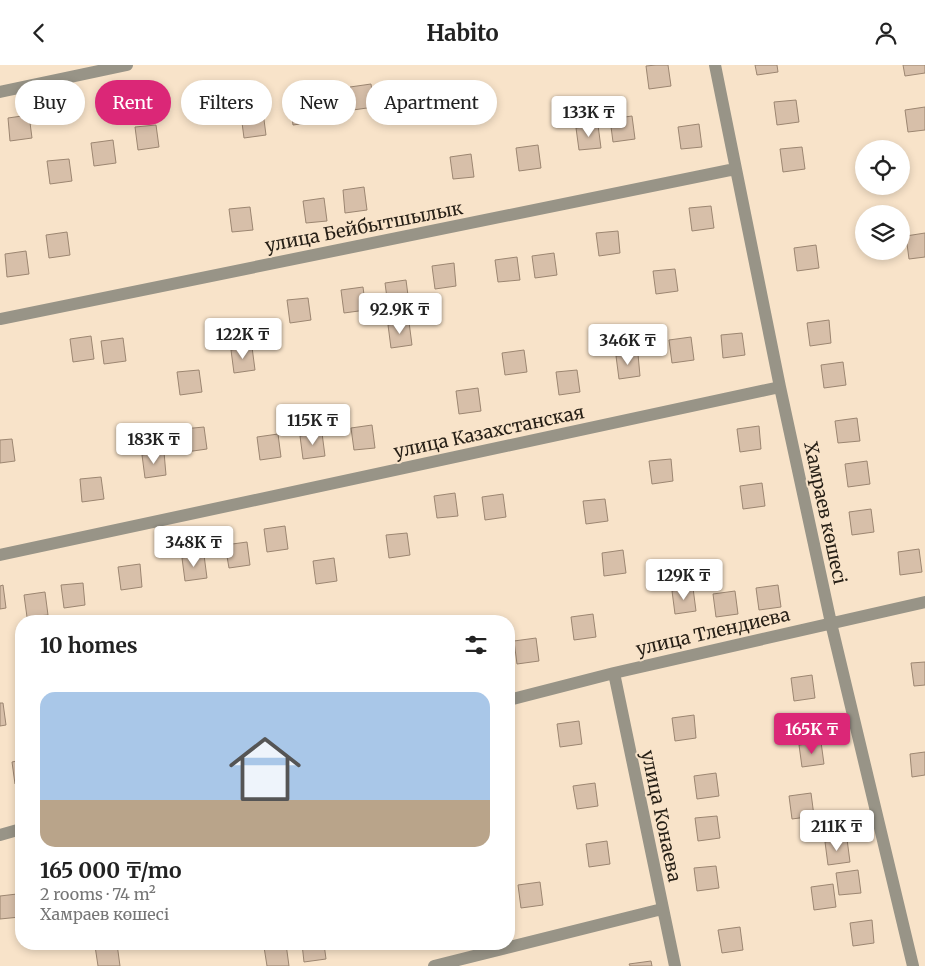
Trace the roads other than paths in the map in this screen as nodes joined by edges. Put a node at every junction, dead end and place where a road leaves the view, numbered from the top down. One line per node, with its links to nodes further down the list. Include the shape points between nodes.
1 (127, 65): 3 (street)
2 (715, 65): 4 (street, Хамраев көшесі)
3 (0, 92)
4 (735, 169): 5 (street, улица Бейбытшылык); 6 (street, Хамраев көшесі)
5 (0, 319)
6 (780, 387): 7 (street, улица Казахстанская); 9 (street, Хамраев көшесі)
7 (0, 555)
8 (925, 602): 9 (street, улица Тлендиева)
9 (831, 623): 10 (street, улица Тлендиева); 19 (street, Хамраев көшесі)
10 (614, 673): 11 (street, улица Тлендиева); 14 (street, улица Конаева)
11 (515, 698)
12 (15, 831): 13 (street)
13 (0, 835)
14 (662, 909): 15 (street); 18 (street, улица Конаева)
15 (515, 946)
16 (498, 950): 17 (street)
17 (434, 966)
18 (675, 966)
19 (913, 966)

